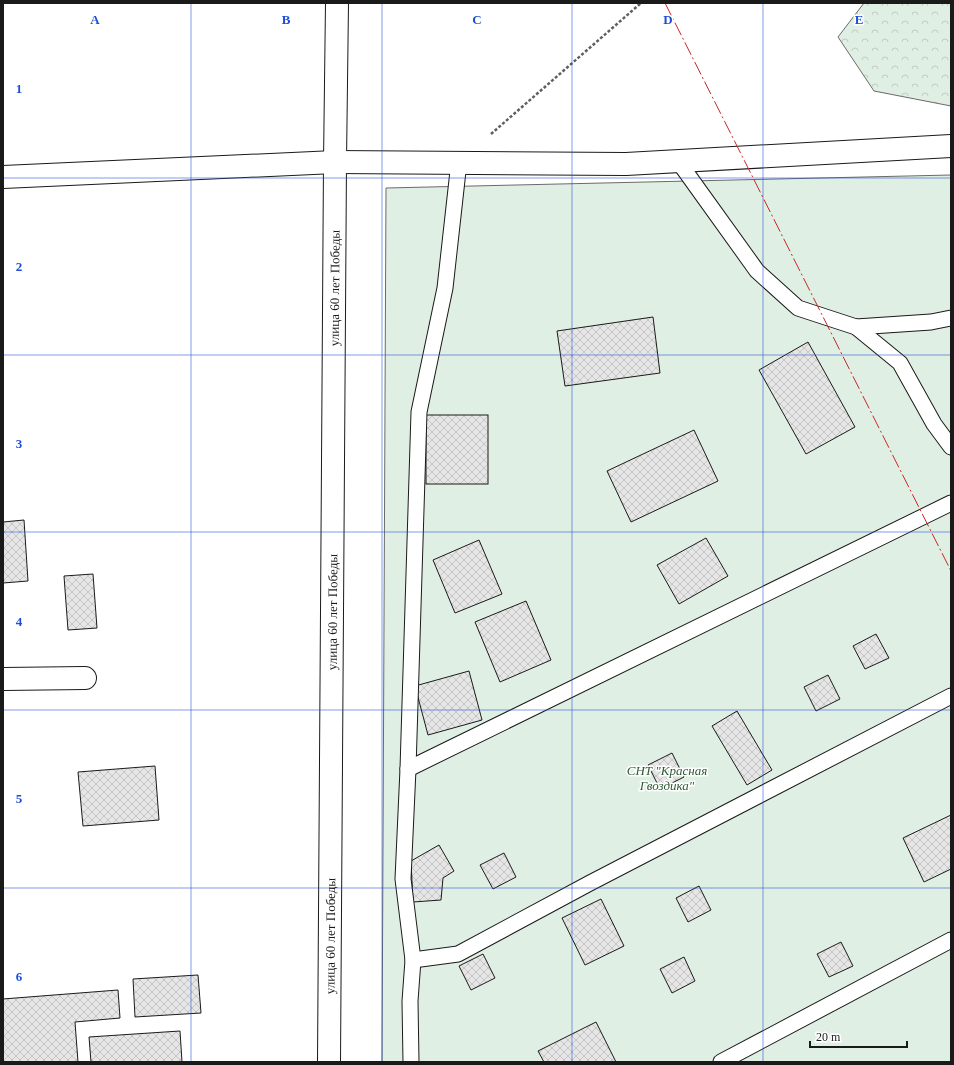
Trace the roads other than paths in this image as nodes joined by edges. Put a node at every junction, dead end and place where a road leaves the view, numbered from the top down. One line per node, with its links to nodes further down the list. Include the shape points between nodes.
1 (337, 3): 4 (street, улица 60 лет Победы)
2 (951, 146): 3 (street)
3 (678, 161): 5 (street, via 626,164); 8 (lane, via 757,271 798,308)
4 (334, 162): 5 (street); 6 (street); 17 (street, улица 60 лет Победы)
5 (459, 162): 14 (lane, via 445,288 419,412)
6 (3, 176)
7 (951, 318): 8 (lane, via 931,322)
8 (856, 327): 9 (lane, via 900,363 934,424)
9 (951, 447)
10 (951, 503): 14 (lane)
11 (86, 678): 12 (street)
12 (3, 679)
13 (951, 696): 16 (lane, via 458,954)
14 (408, 769): 16 (lane, via 403,879)
15 (951, 940): 19 (lane)
16 (413, 960): 18 (lane, via 410,1001)
17 (329, 1062)
18 (411, 1062)
19 (721, 1062)

